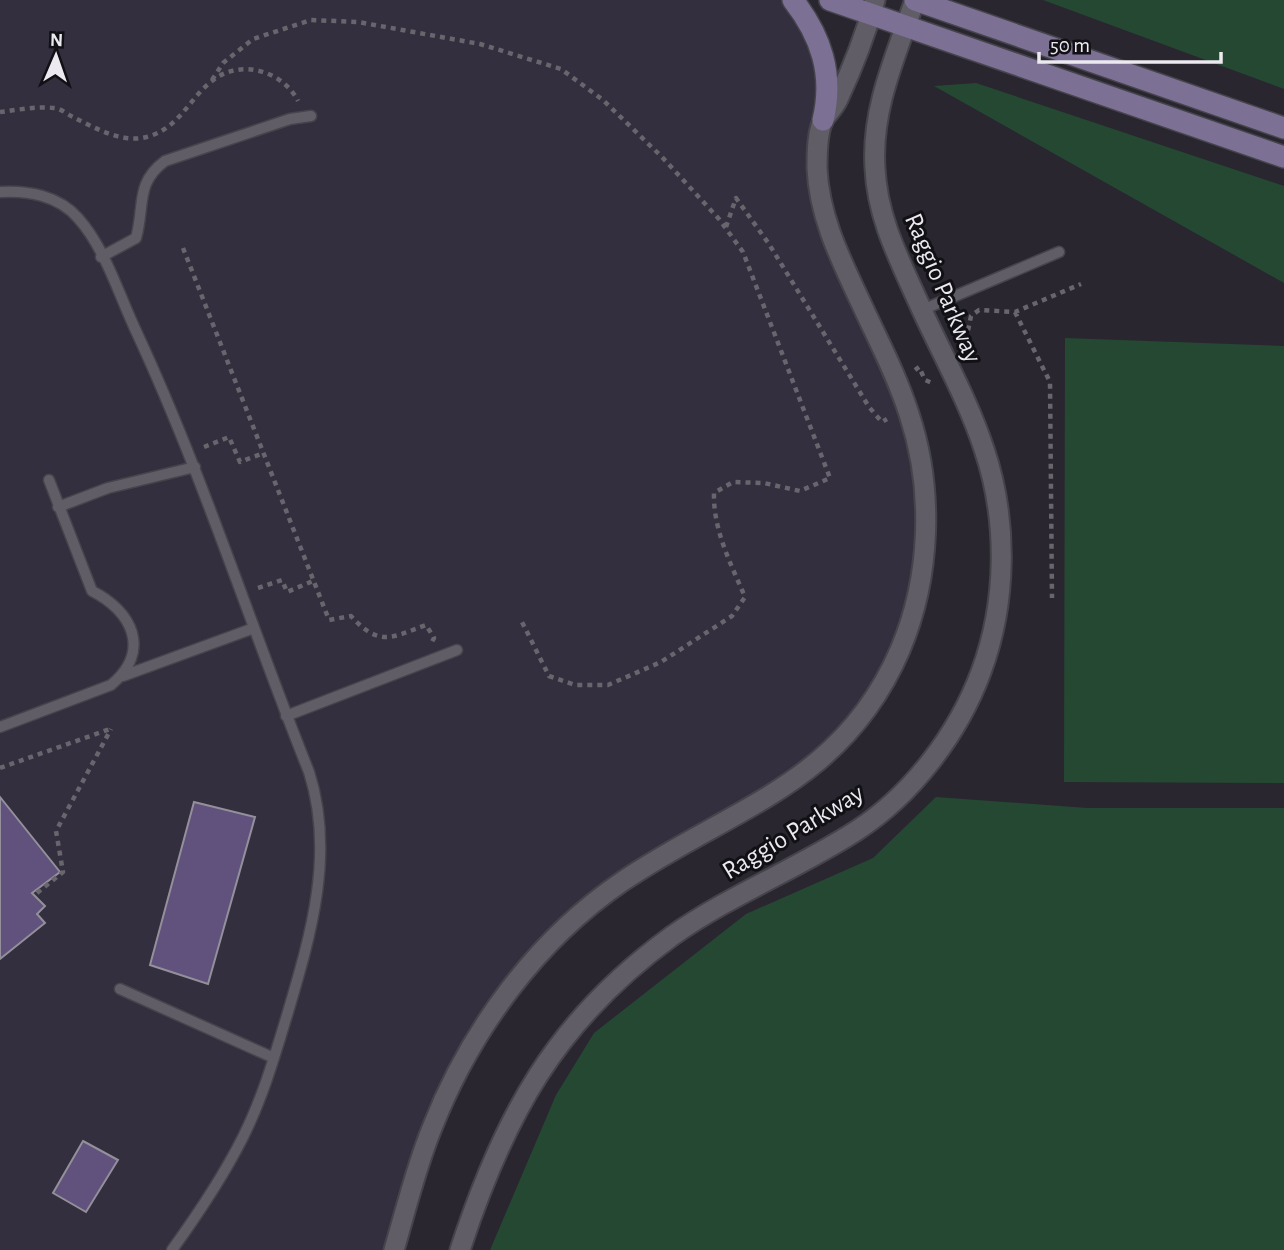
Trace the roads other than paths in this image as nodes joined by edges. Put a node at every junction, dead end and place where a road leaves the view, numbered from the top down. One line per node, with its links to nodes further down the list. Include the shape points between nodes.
1 (793, 0): 7 (main road, via 814,31 826,64)
2 (830, 0): 4 (main road)
3 (915, 0): 5 (street, Raggio Parkway); 8 (main road)
4 (874, 7): 5 (main road); 7 (street, Raggio Parkway, via 838,100)
5 (906, 25): 9 (main road); 13 (street, Raggio Parkway, via 880,107 875,172 885,226)
6 (312, 116): 12 (lane, via 165,161 146,182 136,238)
7 (823, 120): 25 (street, Raggio Parkway, via 817,172 828,230 909,412 921,462 925,551 917,599 901,648 867,706 822,758 769,798 621,882 530,965 488,1020 458,1072 432,1128)
8 (1284, 128)
9 (1284, 157)
10 (0, 192): 12 (lane, via 32,193 62,204 77,216)
11 (1059, 252): 13 (lane)
12 (102, 257): 14 (lane)
13 (922, 310): 26 (street, Raggio Parkway, via 975,423 997,503 1001,593 995,629 972,695 925,766 875,817 671,937 612,986 574,1026 529,1086 503,1134)
14 (195, 467): 16 (lane, via 108,488); 17 (lane)
15 (49, 480): 16 (lane)
16 (58, 507): 19 (lane, via 92,591 114,603 132,630 131,657)
17 (254, 628): 19 (lane); 20 (lane)
18 (457, 650): 20 (lane)
19 (123, 676): 21 (lane, via 94,694)
20 (286, 716): 23 (lane, via 315,791 321,843 306,948)
21 (0, 727)
22 (120, 989): 23 (lane)
23 (274, 1058): 24 (lane, via 226,1170)
24 (172, 1250)
25 (394, 1250)
26 (460, 1250)

